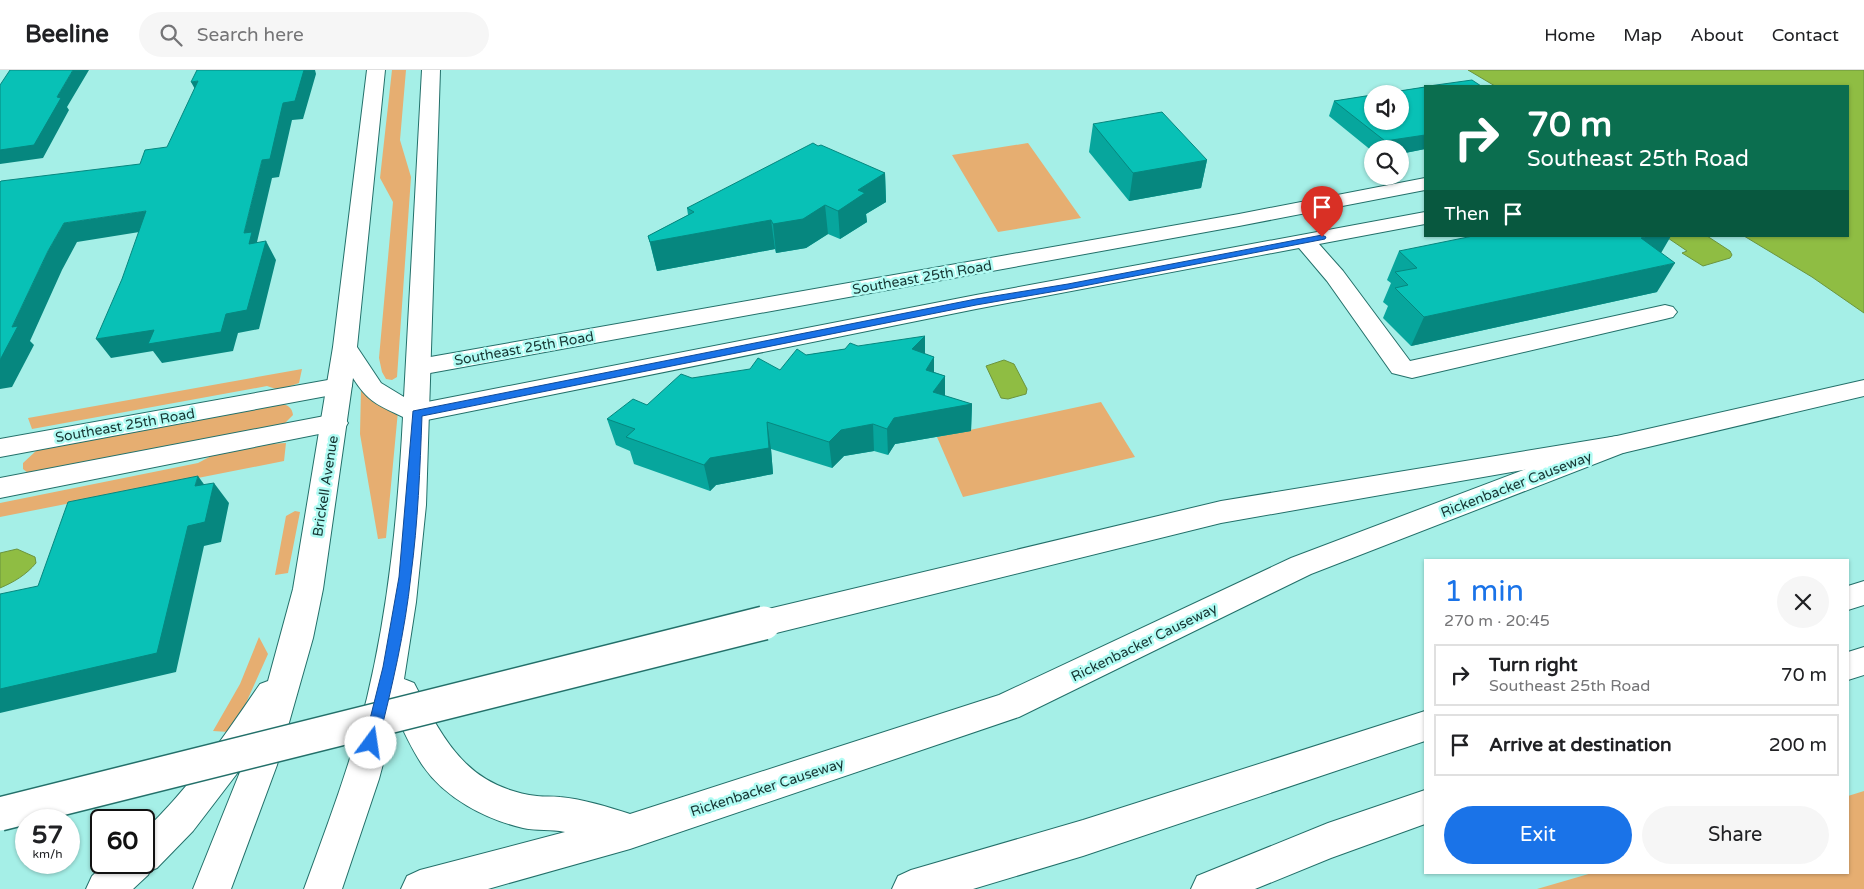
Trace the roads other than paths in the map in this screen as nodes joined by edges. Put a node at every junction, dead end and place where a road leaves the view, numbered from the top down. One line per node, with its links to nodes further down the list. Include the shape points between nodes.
1 (376, 70): 12 (main road, Brickell Avenue)
2 (431, 70): 13 (main road)
3 (1424, 184): 5 (main road, Southeast 25th Road)
4 (1424, 218): 6 (main road)
5 (1239, 220): 7 (main road); 8 (main road, Southeast 25th Road)
6 (1304, 241): 7 (main road); 10 (main road, via 1335,276 1401,367 1412,370)
7 (1263, 248): 9 (main road)
8 (960, 270): 9 (main road); 11 (main road, Southeast 25th Road)
9 (976, 302): 14 (main road)
10 (1664, 312)
11 (642, 328): 13 (main road, Southeast 25th Road); 14 (main road)
12 (345, 347): 15 (main road, Brickell Avenue); 17 (main road, via 372,389)
13 (419, 367): 17 (main road)
14 (648, 368): 17 (main road)
15 (339, 386): 18 (main road, Brickell Avenue); 20 (main road, Southeast 25th Road)
16 (1864, 388): 19 (main road, Rickenbacker Causeway)
17 (417, 414): 26 (main road, via 405,577)
18 (335, 423): 21 (main road); 27 (main road, Brickell Avenue, via 308,589)
19 (1617, 445): 30 (main road, bridge, via 1203,515); 31 (main road, Rickenbacker Causeway, via 1301,566 1008,707)
20 (0, 448)
21 (0, 488)
22 (1864, 593): 23 (main road)
23 (1849, 598)
24 (1864, 661): 25 (main road)
25 (1849, 666)
26 (390, 667): 31 (main road, via 427,742 458,780 512,809 560,814); 36 (main road, via 367,762)
27 (285, 674): 32 (main road, via 220,772 187,813); 35 (main road, Brickell Avenue, via 260,764)
28 (1424, 726): 38 (main road, via 1083,838)
29 (1424, 807): 39 (main road, via 1328,841)
30 (0, 814)
31 (630, 832): 37 (main road, Rickenbacker Causeway)
32 (155, 844)
33 (122, 874): 34 (main road)
34 (105, 889)
35 (212, 889)
36 (323, 889)
37 (420, 889)
38 (911, 889)
39 (1210, 889)

